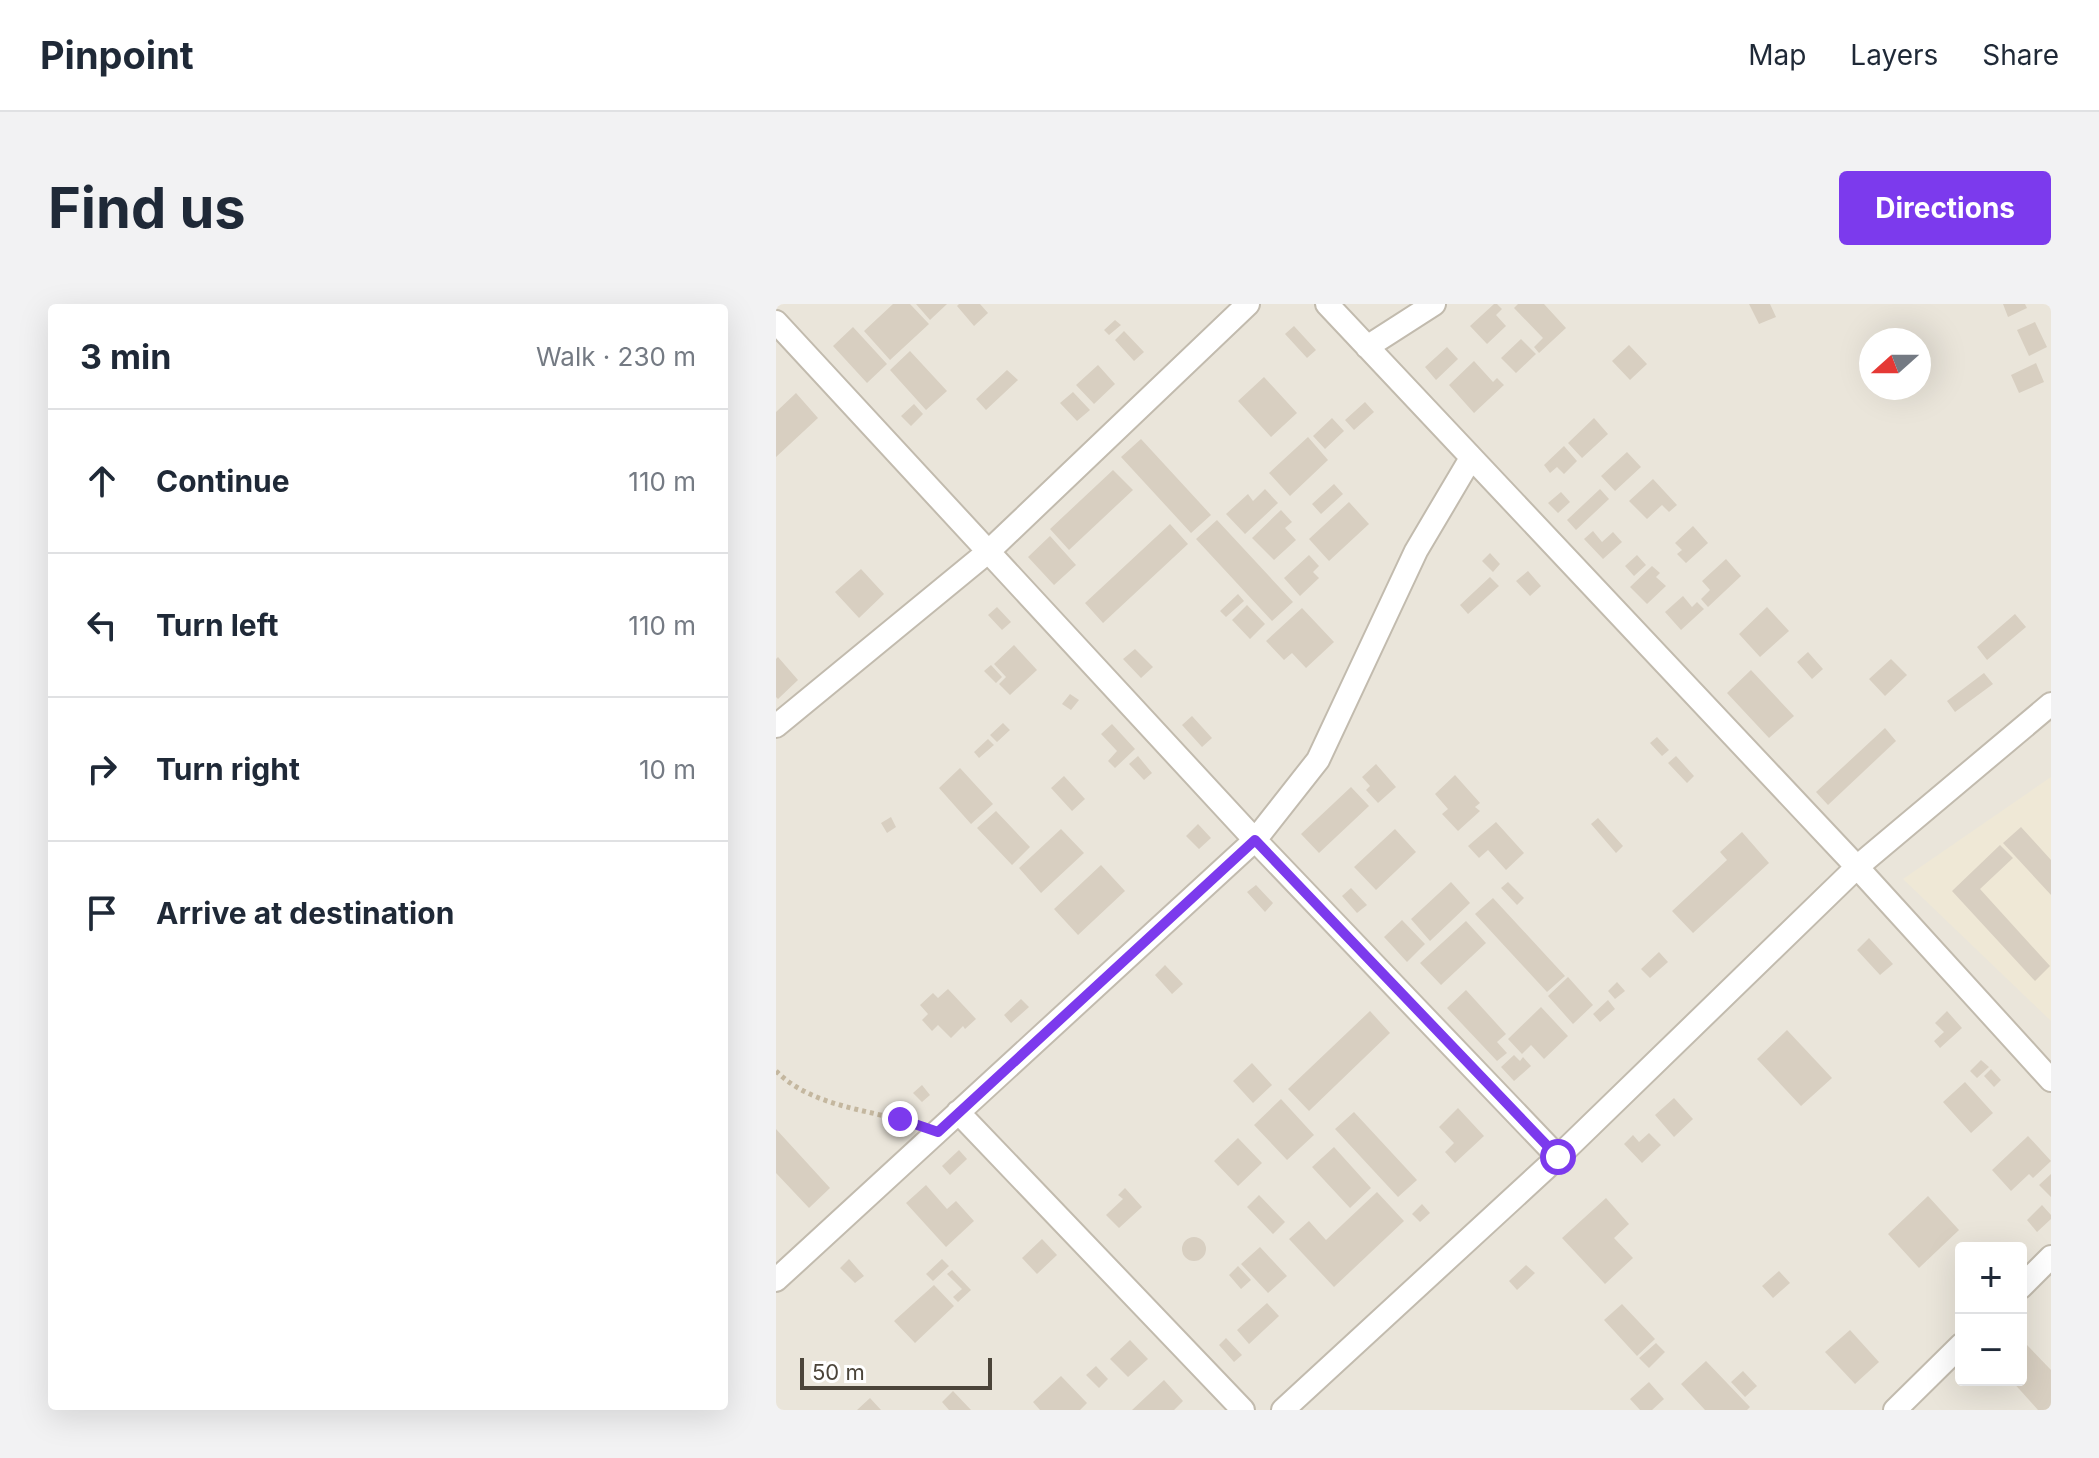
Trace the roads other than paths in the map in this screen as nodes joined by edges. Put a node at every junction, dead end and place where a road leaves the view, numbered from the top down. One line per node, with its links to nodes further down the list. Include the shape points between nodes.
1 (1248, 304): 7 (street)
2 (1327, 304): 5 (street)
3 (1434, 304): 5 (street)
4 (776, 322): 7 (street)
5 (1367, 347): 6 (street)
6 (1471, 458): 10 (street, via 1416,551 1318,760); 11 (street)
7 (989, 551): 9 (street); 10 (street)
8 (2051, 704): 11 (street)
9 (776, 726)
10 (1255, 840): 13 (street); 14 (street)
11 (1857, 867): 12 (street); 14 (street)
12 (2051, 1080)
13 (958, 1112): 16 (street); 19 (street)
14 (1558, 1157): 20 (street)
15 (2051, 1257): 17 (street)
16 (776, 1280)
17 (2027, 1281)
18 (1955, 1351): 21 (street)
19 (1243, 1410)
20 (1283, 1410)
21 (1895, 1410)

